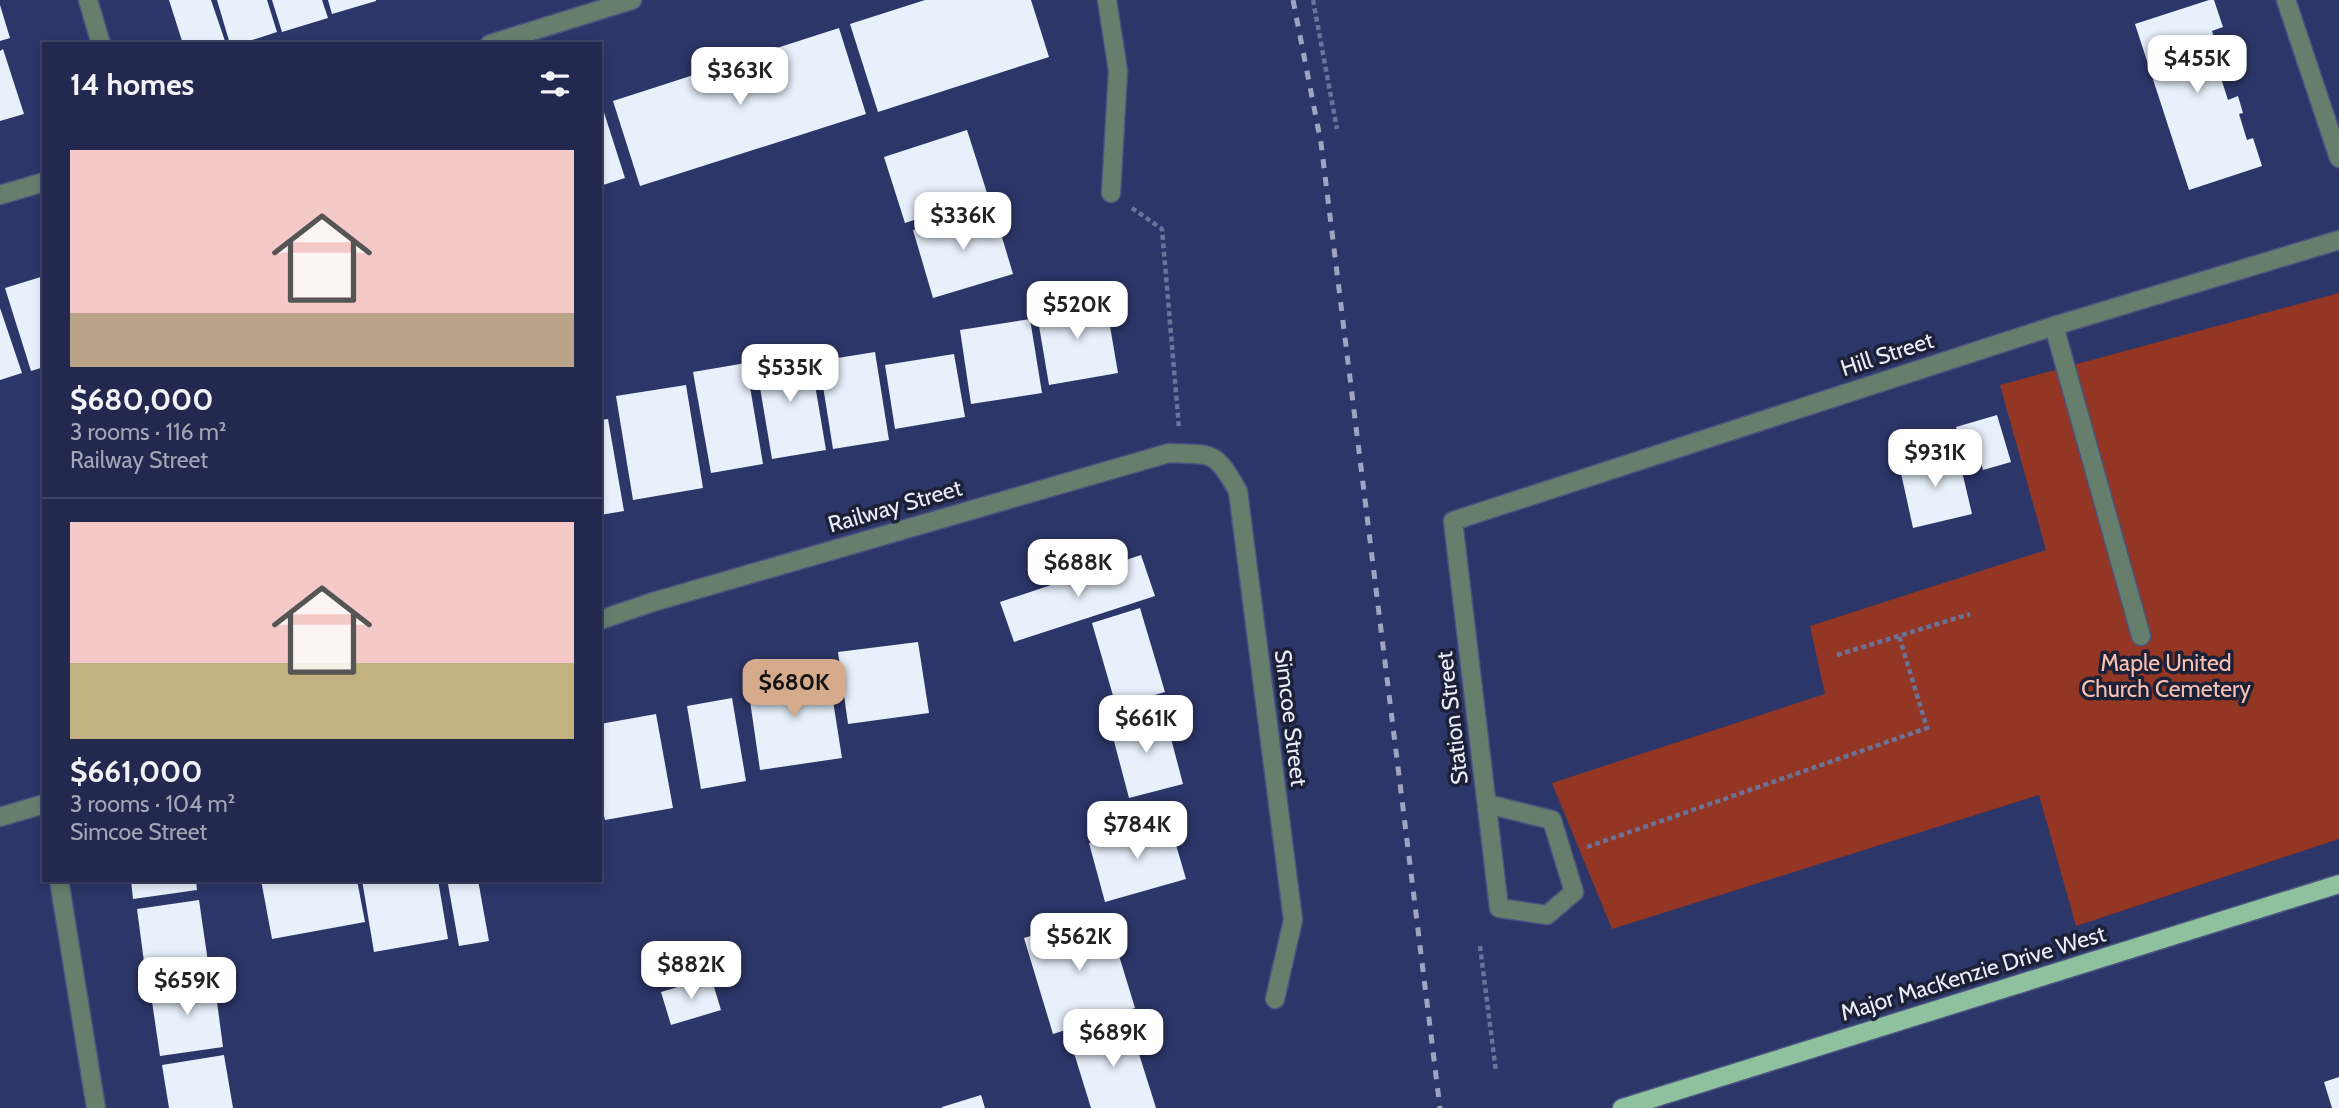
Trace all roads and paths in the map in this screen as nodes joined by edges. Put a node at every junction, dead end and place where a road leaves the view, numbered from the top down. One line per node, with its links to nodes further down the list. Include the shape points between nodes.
1 (88, 0): 6 (street)
2 (632, 0): 7 (street)
3 (1107, 0): 11 (street, via 1118,71)
4 (1313, 0): 8 (path)
5 (2286, 0): 9 (street)
6 (100, 42)
7 (496, 42)
8 (1337, 129)
9 (2339, 158)
10 (42, 183): 12 (street)
11 (1111, 193): 15 (path, via 1162,229)
12 (0, 195)
13 (2339, 240): 14 (street, Hill Street)
14 (2053, 326): 17 (street, Hill Street); 21 (street)
15 (1182, 453): 16 (street, Railway Street); 19 (street, Railway Street, via 1143,460)
16 (1206, 453): 30 (street, Simcoe Street, via 1222,464 1238,491 1293,920)
17 (1453, 521): 23 (street, Station Street)
18 (1970, 614): 20 (path)
19 (602, 619)
20 (1899, 636): 22 (path); 26 (path, via 1927,728)
21 (2141, 636)
22 (1836, 654)
23 (1487, 804): 26 (street, via 1552,820); 26 (street, Station Street, via 1499,908 1547,915 1574,892)
24 (42, 805): 25 (street)
25 (0, 817)
26 (1563, 855)
27 (58, 882): 32 (street)
28 (2339, 884): 33 (main road, Major MacKenzie Drive West)
29 (1480, 946): 31 (path)
30 (1275, 999)
31 (1496, 1072)
32 (96, 1108)
33 (1622, 1108)

